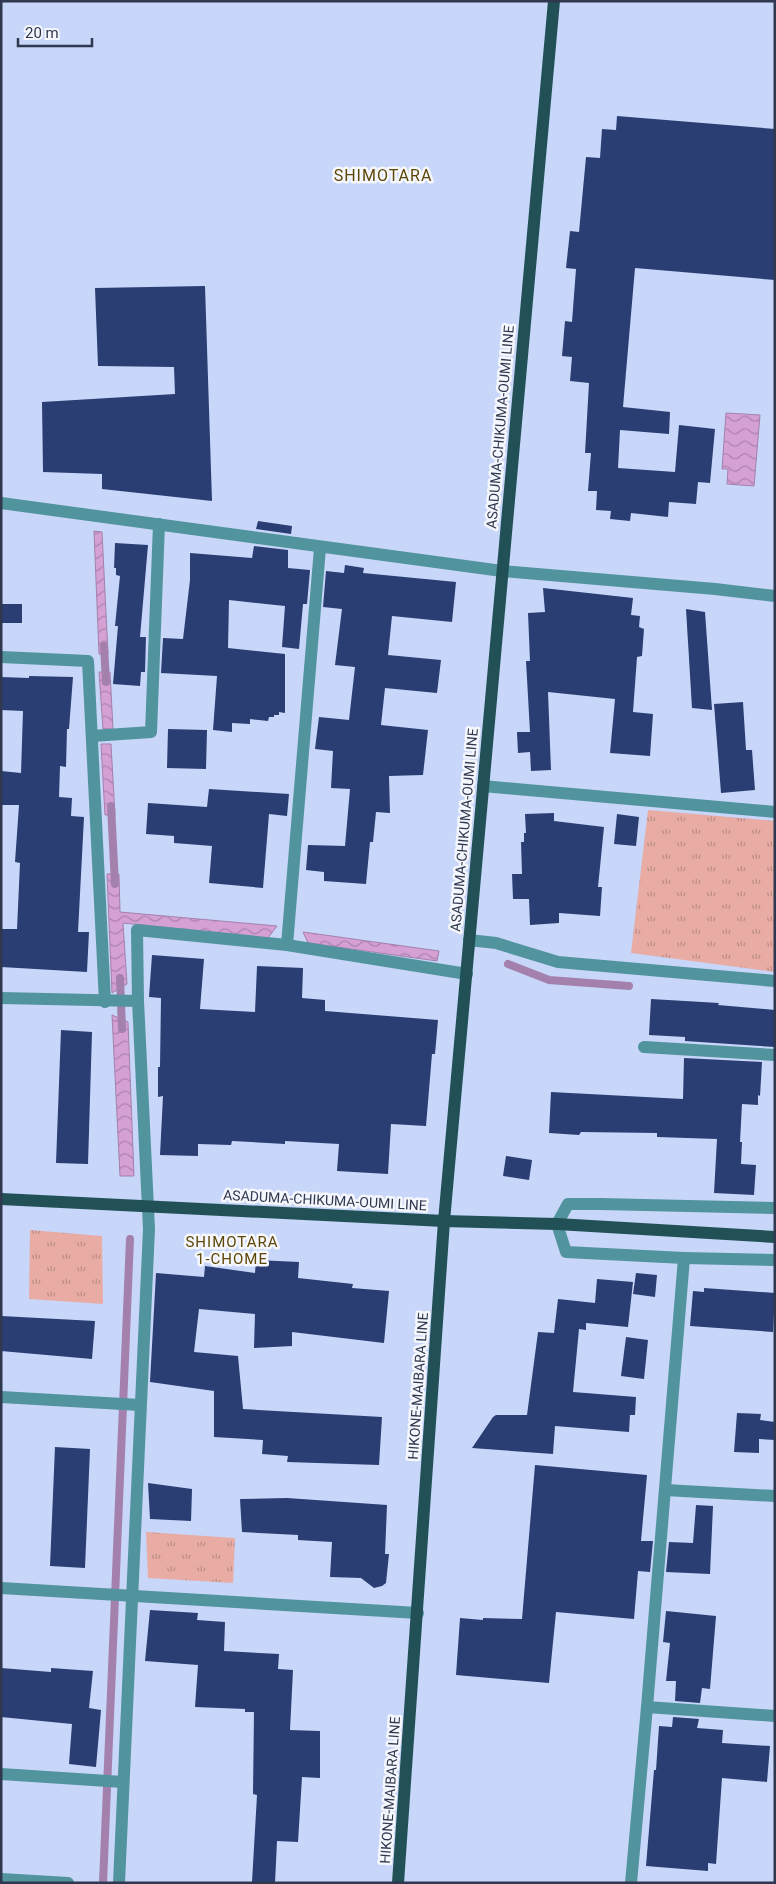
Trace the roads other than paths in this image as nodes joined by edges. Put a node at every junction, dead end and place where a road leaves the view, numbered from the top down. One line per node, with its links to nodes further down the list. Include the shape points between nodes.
1 (554, 1): 5 (main road, ASADUMA-CHIKUMA-OUMI LINE)
2 (1, 503): 3 (street)
3 (159, 524): 4 (street); 8 (street, via 152,732)
4 (320, 548): 5 (street); 12 (street)
5 (502, 571): 6 (street); 9 (main road, ASADUMA-CHIKUMA-OUMI LINE)
6 (775, 596)
7 (1, 658): 8 (street, via 88,661)
8 (103, 735): 16 (street)
9 (483, 786): 10 (street); 11 (main road, ASADUMA-CHIKUMA-OUMI LINE)
10 (775, 812)
11 (469, 940): 13 (main road, ASADUMA-CHIKUMA-OUMI LINE); 14 (street, via 496,943 558,962)
12 (287, 945): 13 (street); 17 (street, via 137,930)
13 (466, 974): 23 (main road, ASADUMA-CHIKUMA-OUMI LINE)
14 (775, 981)
15 (1, 998): 16 (street)
16 (109, 1001): 17 (street)
17 (134, 1001): 21 (street)
18 (644, 1047): 19 (street)
19 (775, 1055)
20 (1, 1199): 21 (main road, ASADUMA-CHIKUMA-OUMI LINE)
21 (148, 1206): 23 (main road, ASADUMA-CHIKUMA-OUMI LINE); 29 (street)
22 (775, 1208): 24 (street, via 568,1204)
23 (444, 1221): 24 (main road); 34 (main road, HIKONE-MAIBARA LINE)
24 (558, 1224): 25 (main road); 26 (street, via 566,1252)
25 (775, 1237)
26 (684, 1258): 27 (street); 30 (street)
27 (775, 1260)
28 (1, 1397): 29 (street)
29 (136, 1405): 33 (street)
30 (665, 1490): 31 (street); 35 (street)
31 (775, 1496)
32 (1, 1588): 33 (street)
33 (128, 1597): 34 (street); 38 (street)
34 (418, 1614): 42 (main road, HIKONE-MAIBARA LINE)
35 (647, 1707): 36 (street); 43 (street)
36 (775, 1716)
37 (1, 1774): 38 (street)
38 (118, 1782): 41 (street)
39 (1, 1879): 40 (street)
40 (68, 1883)
41 (119, 1883)
42 (398, 1883)
43 (631, 1883)

